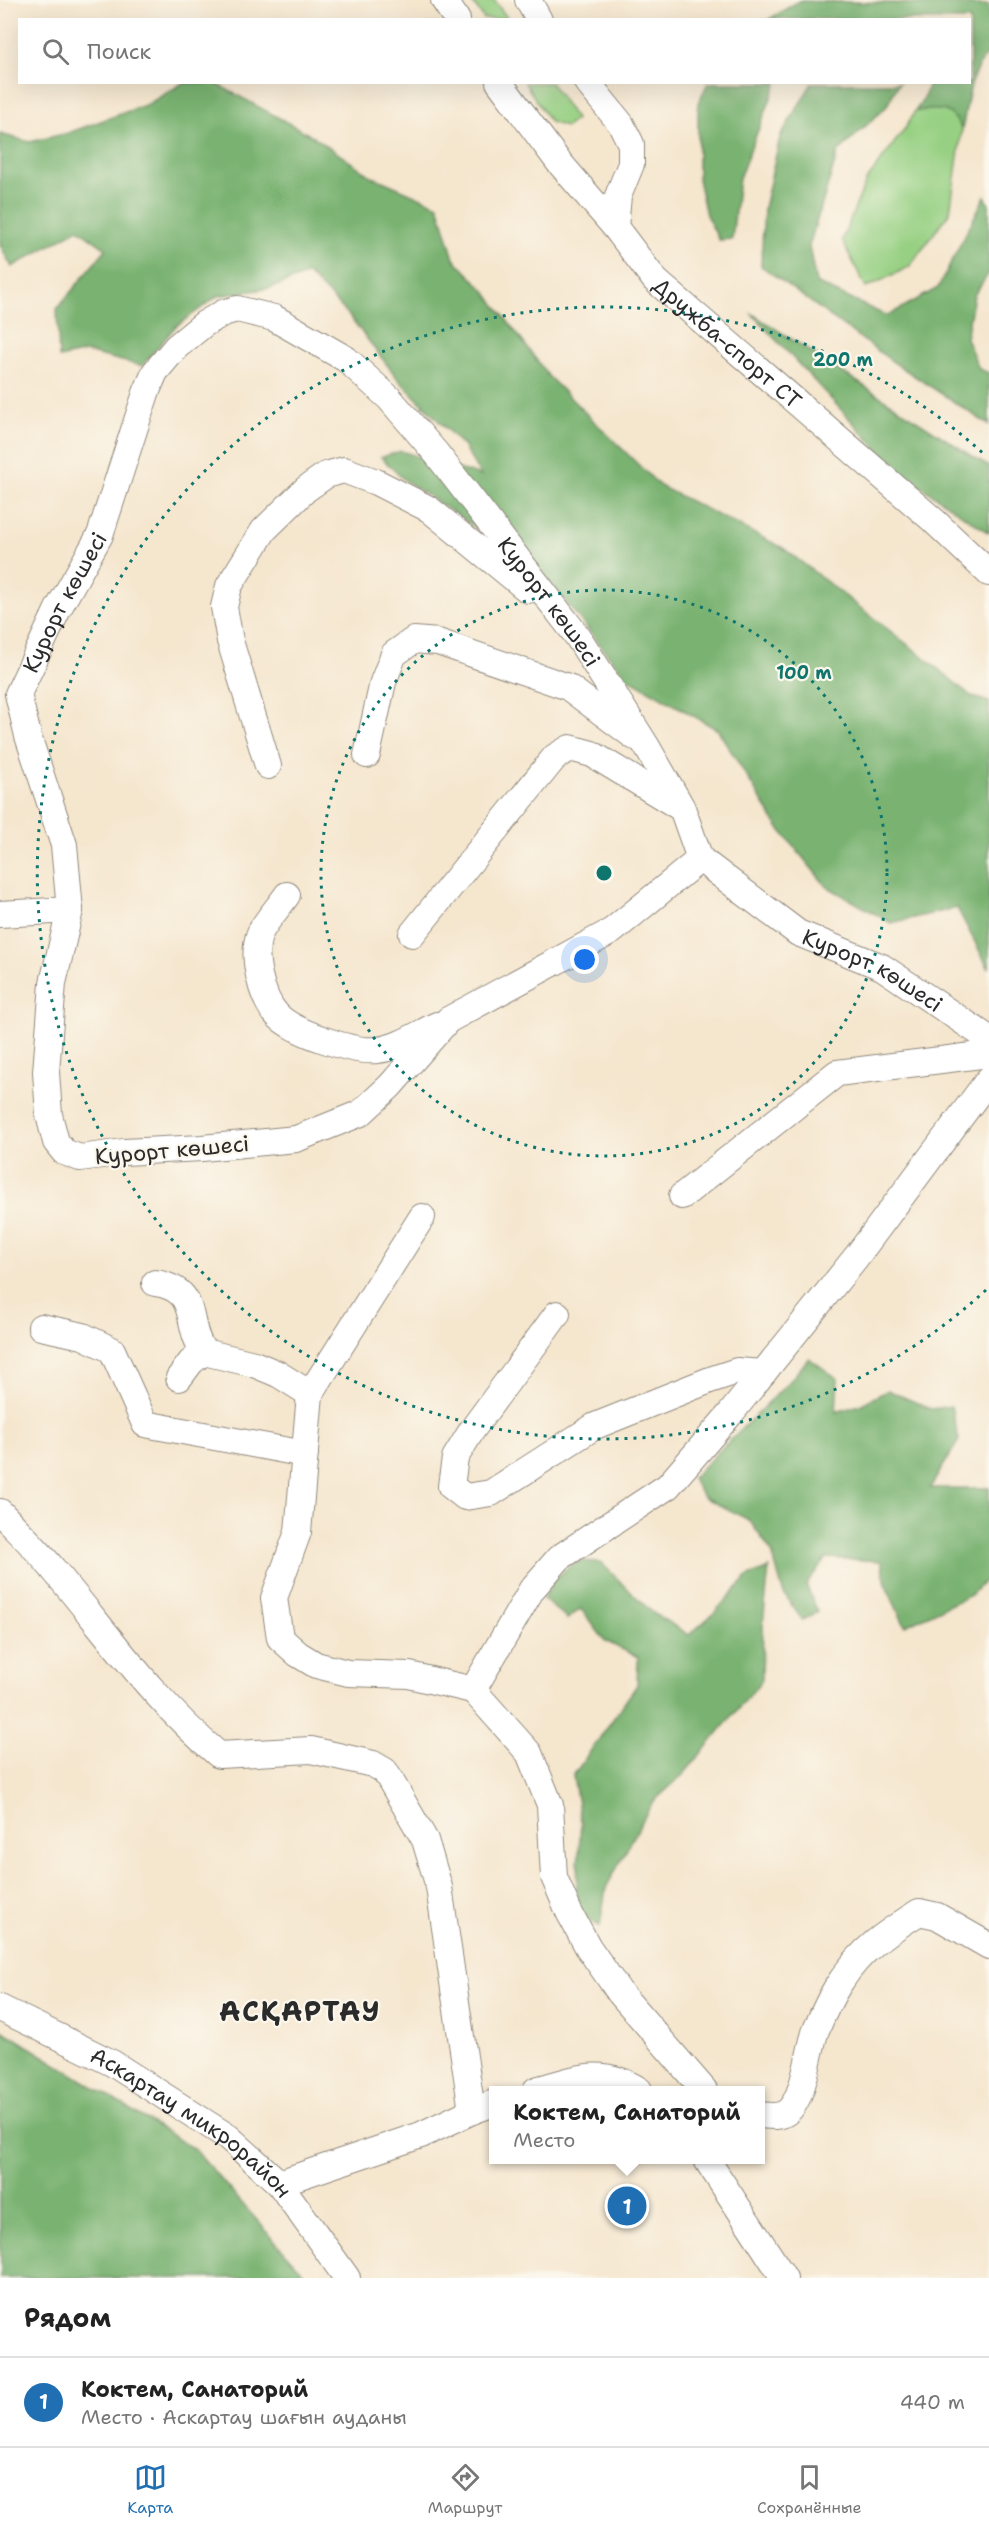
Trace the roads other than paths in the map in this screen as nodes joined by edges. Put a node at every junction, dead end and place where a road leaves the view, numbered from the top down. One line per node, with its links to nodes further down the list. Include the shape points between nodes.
1 (444, 0): 3 (street)
2 (528, 0): 4 (street)
3 (456, 18)
4 (538, 18)
5 (500, 84): 7 (street, Дружба-спорт СТ, via 558,161)
6 (589, 84): 7 (street, via 621,124 631,144 631,164 618,196)
7 (615, 227): 8 (street, Дружба-спорт СТ, via 656,280)
8 (933, 520): 9 (street); 10 (street, Дружба-спорт СТ)
9 (989, 555)
10 (989, 573)
11 (559, 614): 12 (street, Курорт көшесі, via 578,637); 14 (street, via 429,509 344,470 326,475 264,530 229,586 224,608 230,641); 18 (street, Курорт көшесі, via 436,453 389,398 346,359 274,318 254,311 237,309 204,324 176,346 155,372 100,535 58,609 18,694 64,845)
12 (647, 747): 13 (street, via 568,687 438,642 414,640 394,654 383,682); 15 (street, Курорт көшесі)
13 (367, 755)
14 (268, 766)
15 (682, 808): 16 (street, Курорт көшесі); 20 (street, via 592,754 570,748 555,757)
16 (700, 859): 21 (street, Курорт көшесі, via 612,931); 22 (street, Курорт көшесі, via 798,933 882,967)
17 (287, 895): 21 (street, via 260,933 255,959 278,1016 303,1032 335,1044 376,1051)
18 (70, 910): 19 (street); 21 (street, Курорт көшесі, via 53,984 46,1072 56,1142 64,1152 80,1158 296,1139 361,1113)
19 (0, 914)
20 (412, 934)
21 (448, 1020)
22 (989, 1039)
23 (989, 1054): 25 (street, via 837,1073)
24 (989, 1079): 31 (street, via 857,1256)
25 (682, 1196)
26 (422, 1217): 33 (street)
27 (155, 1283): 30 (street, via 181,1292)
28 (557, 1314): 31 (street, via 455,1458 452,1486 465,1497 491,1493 595,1426 737,1371)
29 (41, 1327): 34 (street, via 83,1336 112,1350 145,1424)
30 (204, 1352): 32 (street); 33 (street, via 254,1364)
31 (763, 1373): 36 (street, via 668,1486 559,1558 532,1588)
32 (179, 1378)
33 (310, 1394): 34 (street)
34 (305, 1454): 36 (street, via 298,1532 274,1598 280,1638 316,1665 348,1673 409,1675)
35 (0, 1512): 42 (street, via 52,1568 124,1659 192,1732 219,1755 311,1750 373,1764 385,1772 425,1840 439,1887)
36 (473, 1690): 41 (street, via 529,1753 550,1804 555,1877 588,1947 620,1993)
37 (989, 1947): 43 (street, via 937,1916 919,1912 875,1940 841,1981 816,2031 805,2075 788,2111 775,2117)
38 (0, 2008): 45 (street, Аскартау микрорайон, via 112,2062 228,2137)
39 (555, 2086): 40 (street, via 598,2075)
40 (632, 2086)
41 (700, 2086)
42 (483, 2107): 45 (street, via 421,2136)
43 (765, 2116)
44 (710, 2164): 47 (street)
45 (279, 2183): 46 (street, Аскартау микрорайон)
46 (346, 2278)
47 (784, 2278)

